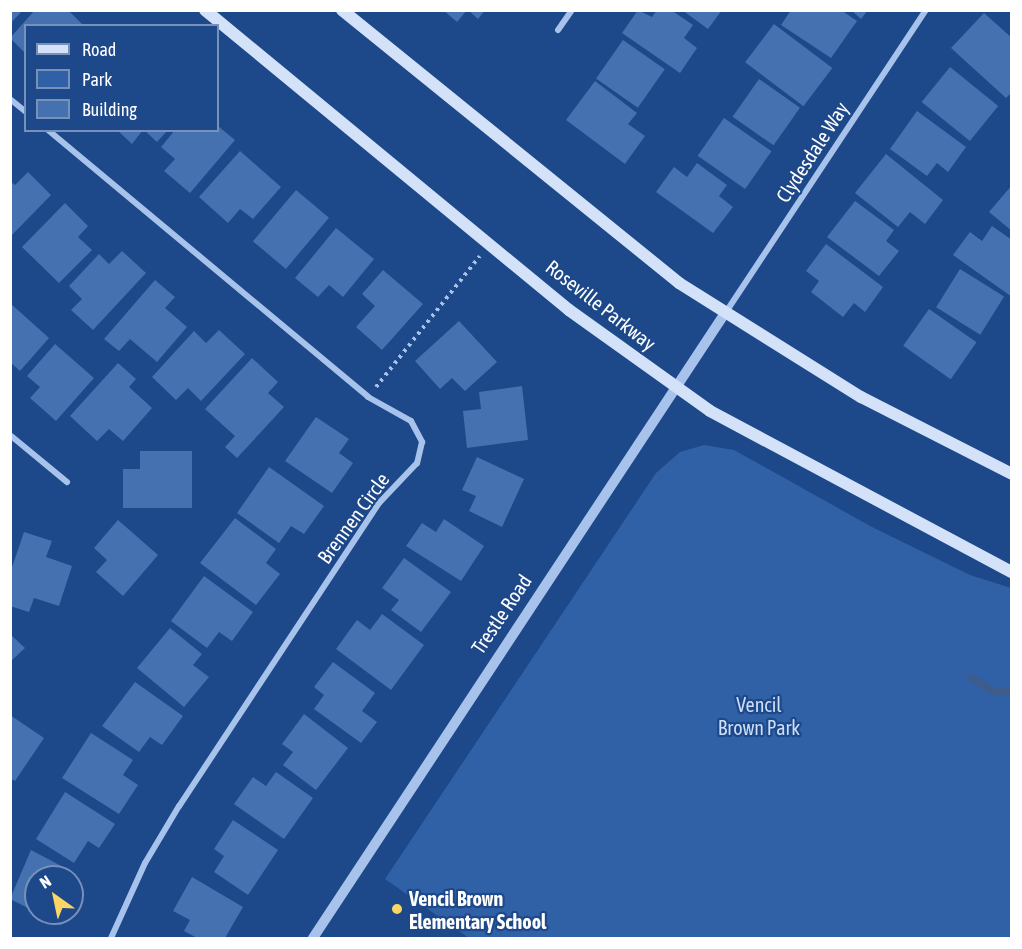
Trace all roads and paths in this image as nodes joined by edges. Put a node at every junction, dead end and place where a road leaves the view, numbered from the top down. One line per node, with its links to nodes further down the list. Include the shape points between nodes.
1 (205, 10): 9 (main road, Roseville Parkway)
2 (342, 10): 10 (main road, via 619,238)
3 (572, 10): 5 (street)
4 (926, 10): 10 (street, Clydesdale Way)
5 (558, 30)
6 (10, 99): 7 (street)
7 (24, 110)
8 (50, 132): 12 (street, Brennen Circle)
9 (491, 242): 11 (main road, Roseville Parkway, via 569,310); 12 (path)
10 (725, 313): 11 (street, Trestle Road); 14 (main road, via 861,397)
11 (675, 385): 16 (main road, Roseville Parkway, via 742,432); 18 (street, Trestle Road)
12 (369, 397): 17 (street, Brennen Circle, via 411,421 422,442 417,463 379,503 211,755 145,863)
13 (10, 435): 15 (street)
14 (1011, 474)
15 (67, 482)
16 (1011, 572)
17 (111, 939)
18 (313, 939)

